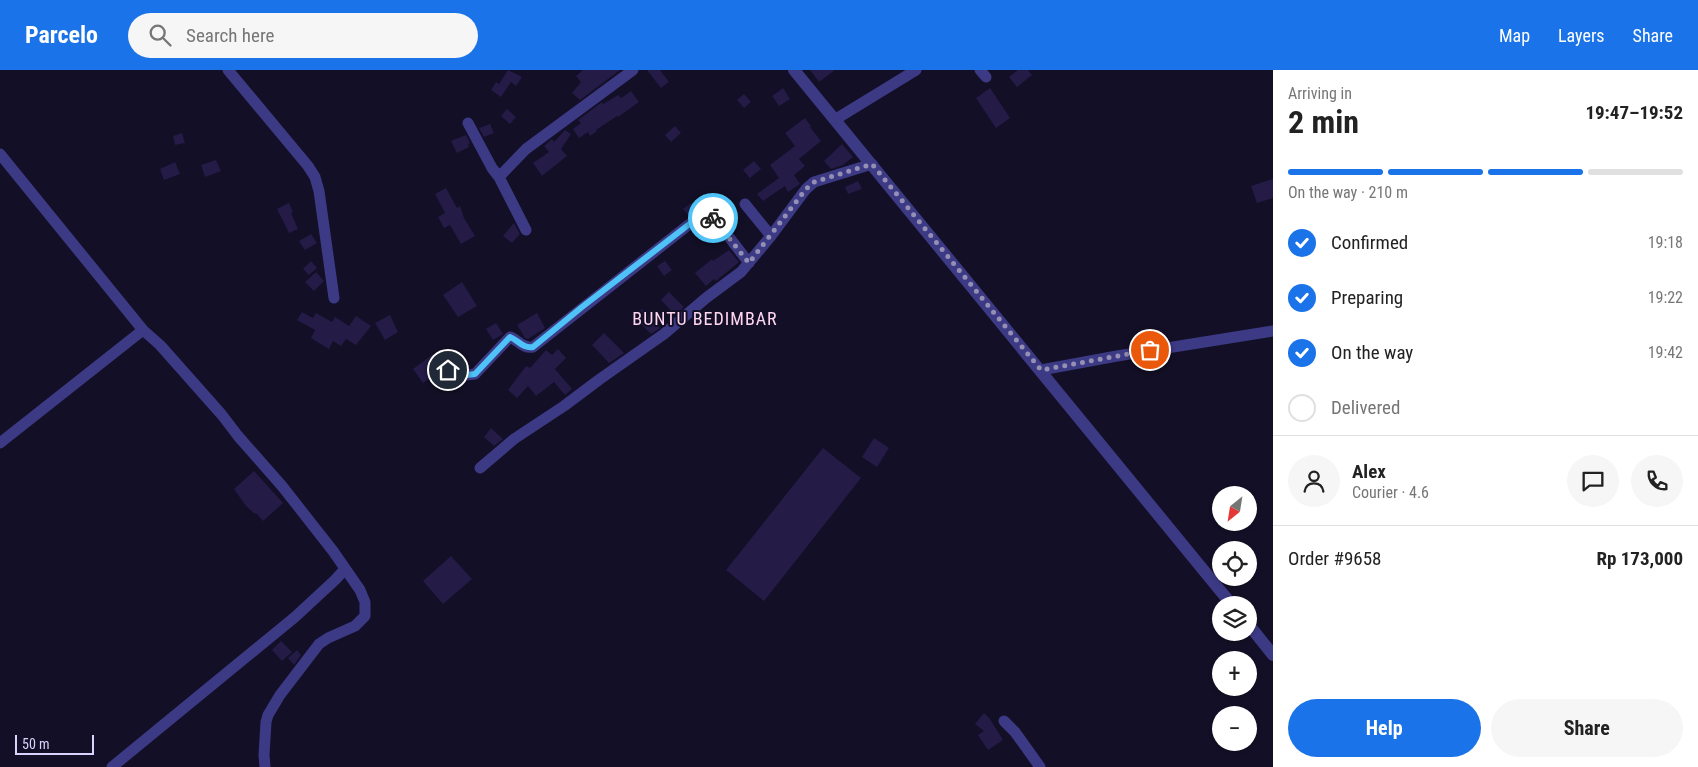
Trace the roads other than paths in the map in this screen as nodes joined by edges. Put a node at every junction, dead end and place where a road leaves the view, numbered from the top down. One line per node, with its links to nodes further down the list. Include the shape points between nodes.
1 (228, 70): 14 (street, via 314,177 319,191)
2 (633, 70): 9 (street, via 526,149)
3 (794, 70): 5 (street)
4 (916, 70): 5 (street)
5 (836, 119): 8 (street)
6 (468, 123): 9 (street)
7 (0, 154): 15 (street)
8 (872, 164): 12 (street, via 814,182 800,194); 18 (street)
9 (499, 177): 11 (street)
10 (745, 204): 12 (street)
11 (526, 230)
12 (770, 236): 13 (street)
13 (749, 263): 17 (street, via 707,213 533,347 522,346 510,337 475,374); 20 (street, via 664,334 514,440)
14 (334, 298)
15 (143, 330): 19 (street); 21 (street, via 222,415)
16 (1273, 331): 18 (street, via 1117,356)
17 (448, 370)
18 (1046, 376): 22 (street)
19 (0, 443)
20 (480, 468)
21 (345, 569): 26 (street, via 288,622); 27 (street, via 360,590 365,602 365,616 355,626 319,644 283,690 266,722)
22 (1225, 596)
23 (1257, 636): 24 (street)
24 (1273, 655)
25 (1004, 721): 28 (street, via 1016,732)
26 (112, 767)
27 (265, 767)
28 (1040, 767)

